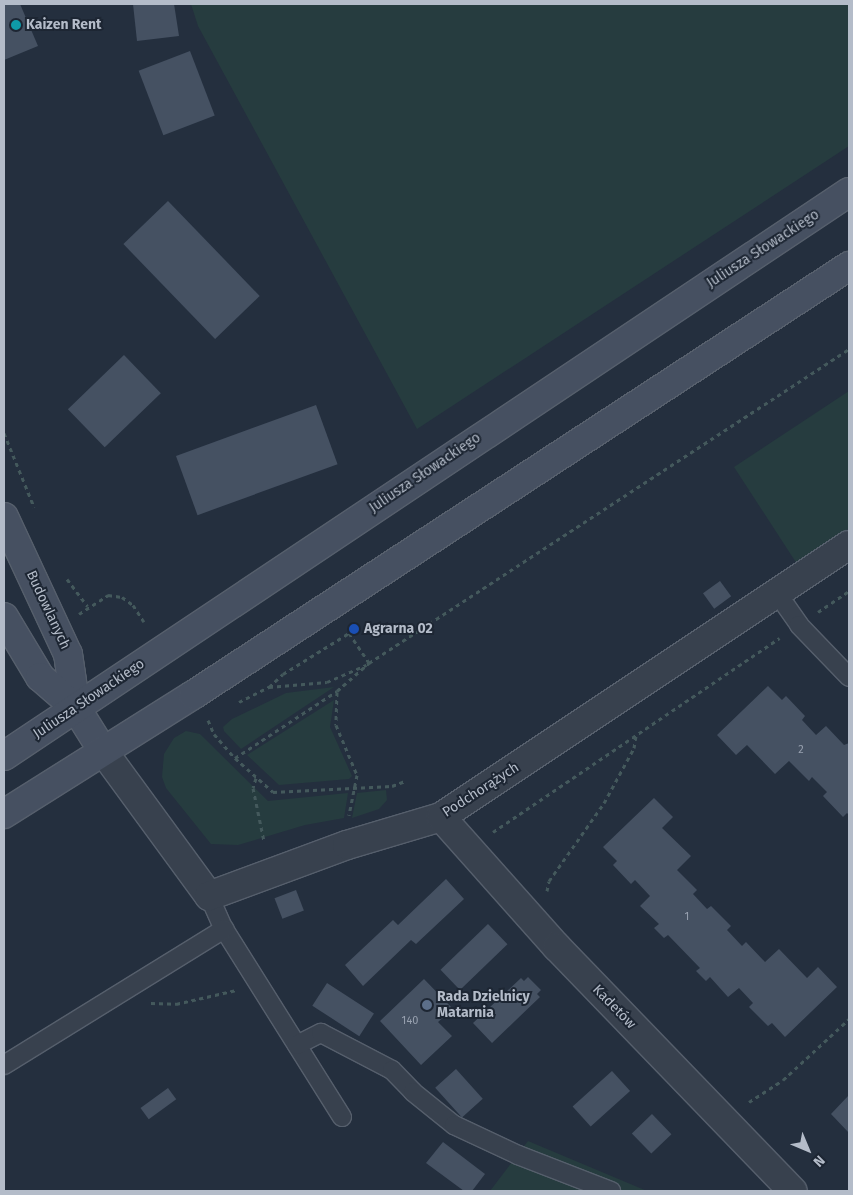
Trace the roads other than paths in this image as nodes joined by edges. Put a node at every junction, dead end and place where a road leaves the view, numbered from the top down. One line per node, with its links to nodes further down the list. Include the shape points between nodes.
1 (849, 192): 8 (main road, Juliusza Słowackiego)
2 (849, 266): 9 (main road)
3 (4, 517): 8 (main road, Budowlanych, via 68,654)
4 (849, 545): 5 (street, Podchorążych)
5 (777, 594): 7 (lane, via 799,625); 12 (street, Podchorążych)
6 (4, 617): 8 (main road, Budowlanych, via 40,677)
7 (849, 677)
8 (76, 708): 9 (main road, Budowlanych); 10 (main road, Juliusza Słowackiego)
9 (103, 751): 11 (main road); 13 (street)
10 (4, 756)
11 (4, 814)
12 (441, 818): 13 (street, Podchorążych, via 347,845); 19 (street, Kadetów, via 570,961)
13 (209, 896): 14 (lane)
14 (224, 929): 15 (lane); 16 (lane)
15 (297, 1045): 17 (lane); 18 (lane, via 321,1033 392,1070 413,1092 454,1124 518,1155)
16 (4, 1065)
17 (342, 1117)
18 (611, 1191)
19 (793, 1191)

